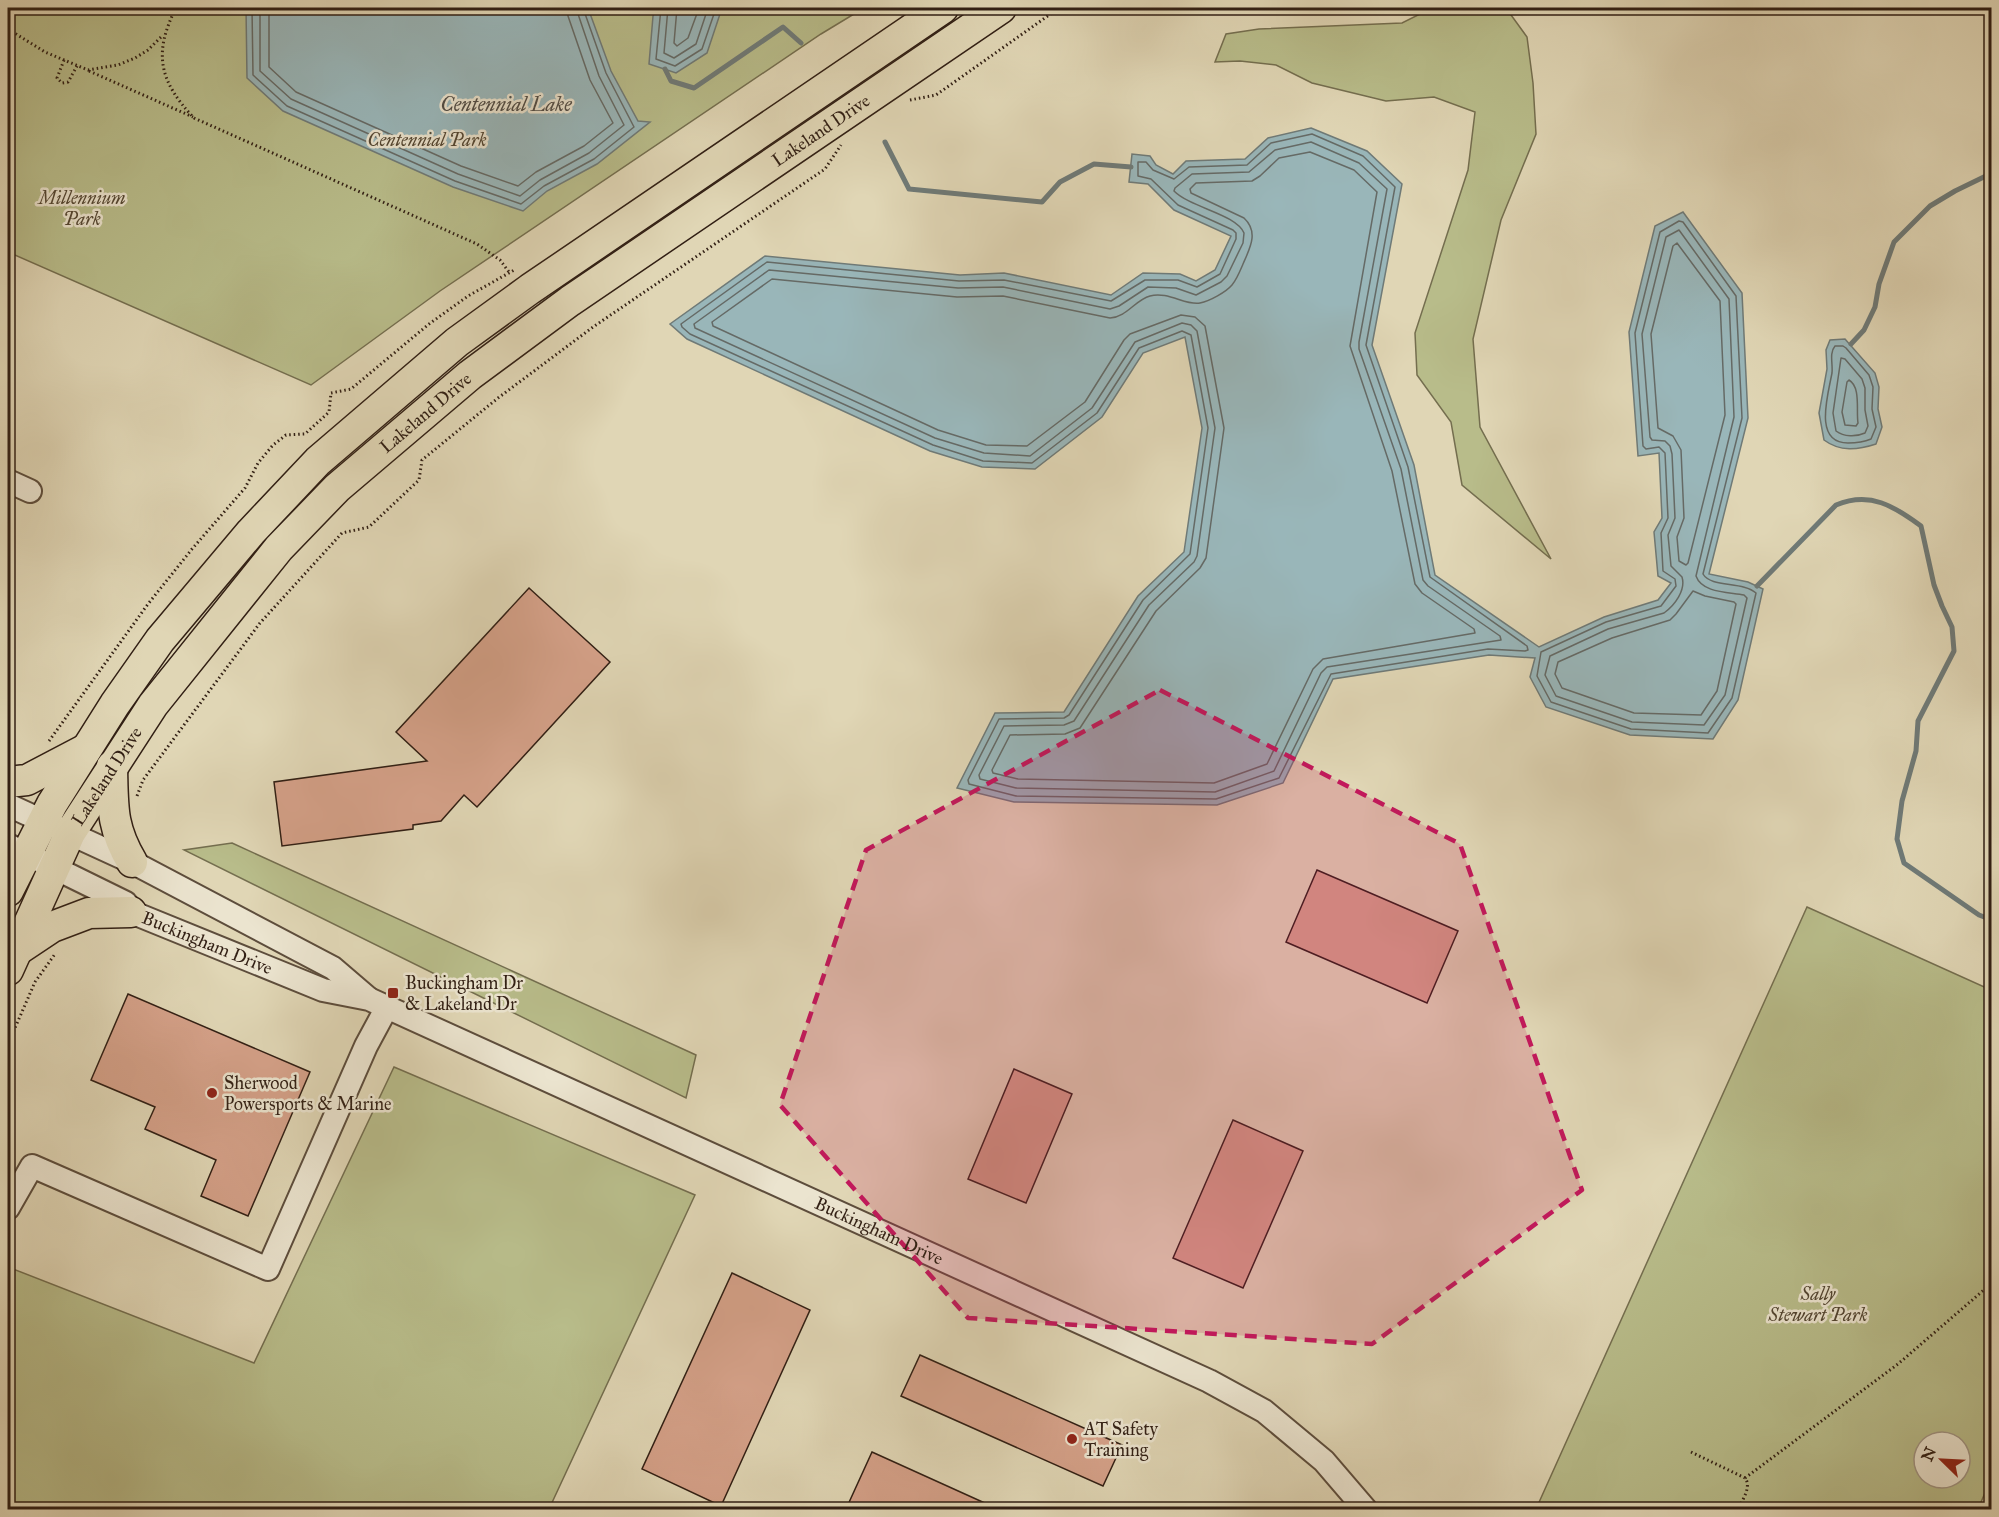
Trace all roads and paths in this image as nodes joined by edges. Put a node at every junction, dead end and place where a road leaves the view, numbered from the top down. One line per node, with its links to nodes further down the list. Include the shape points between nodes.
1 (176, 8): 6 (path)
2 (943, 8): 16 (main road, Lakeland Drive, via 530,289 457,342 370,415 286,493 207,583 160,640)
3 (1001, 8): 17 (main road, Lakeland Drive, via 570,301 470,375 337,488 279,548 153,705)
4 (1059, 8): 10 (path, via 936,95)
5 (8, 29): 7 (path)
6 (163, 35): 9 (path, via 135,58); 11 (path, via 166,78)
7 (64, 60): 8 (path); 8 (path, via 57,74 62,83 68,82)
8 (78, 66): 9 (path)
9 (87, 70): 11 (path)
10 (905, 101)
11 (194, 118): 13 (path, via 477,244 500,260)
12 (843, 143): 20 (path, via 825,169 593,327 422,460 419,480 369,527 342,533 260,623 143,780)
13 (509, 272)
14 (8, 481): 15 (street)
15 (30, 491)
16 (86, 749): 18 (main road, via 27,780); 21 (main road, Lakeland Drive)
17 (112, 766): 22 (main road, Lakeland Drive); 24 (main road, via 113,811 120,842)
18 (8, 782)
19 (8, 805): 21 (street, Buckingham Drive)
20 (135, 805)
21 (43, 821): 22 (street, Buckingham Drive); 23 (main road, Lakeland Drive)
22 (70, 833): 24 (street, Buckingham Drive); 25 (main road, Lakeland Drive)
23 (17, 850): 25 (street, Buckingham Drive); 26 (main road, Lakeland Drive)
24 (132, 862): 30 (street, Buckingham Drive, via 333,968)
25 (53, 868): 27 (street, Buckingham Drive, via 126,903); 29 (main road, Lakeland Drive)
26 (8, 891)
27 (131, 912): 29 (main road, via 88,912 52,927); 30 (street, Buckingham Drive, via 323,990)
28 (62, 948): 31 (path, via 35,982)
29 (12, 960)
30 (378, 1003): 32 (street, via 366,1046 267,1269 32,1166); 36 (street, Buckingham Drive, via 1209,1381 1264,1411 1324,1461)
31 (8, 1044)
32 (8, 1208)
33 (1992, 1283): 35 (path, via 1898,1364)
34 (1691, 1452): 35 (path)
35 (1745, 1478): 37 (path, via 1748,1487)
36 (1362, 1508)
37 (1738, 1509)

